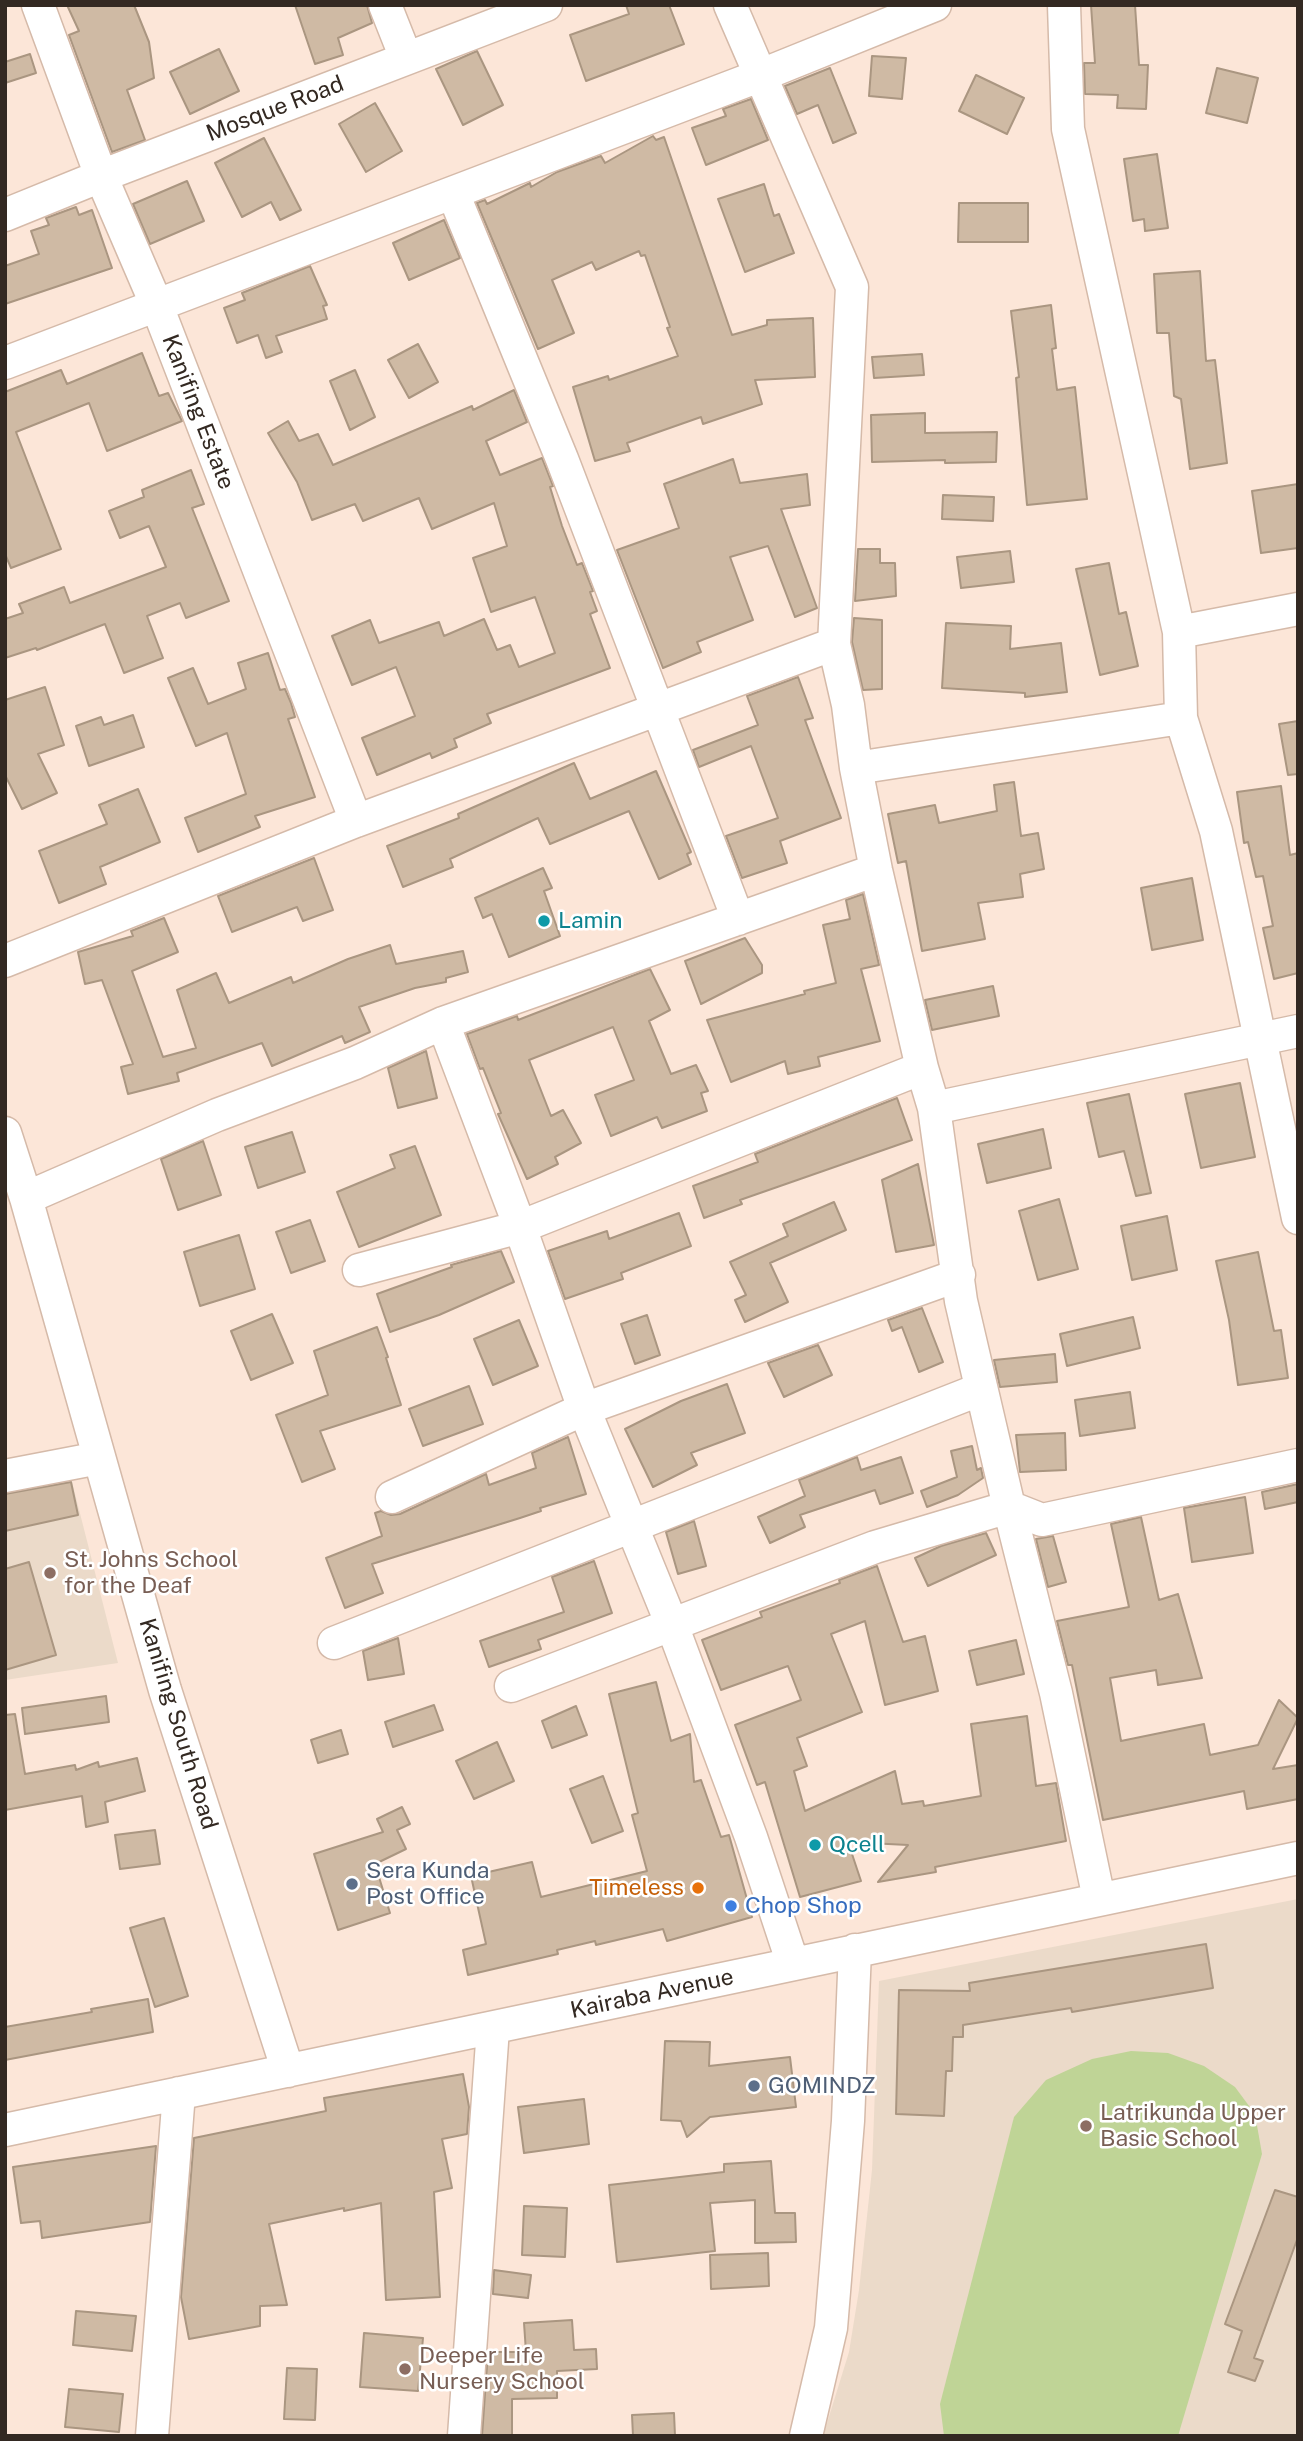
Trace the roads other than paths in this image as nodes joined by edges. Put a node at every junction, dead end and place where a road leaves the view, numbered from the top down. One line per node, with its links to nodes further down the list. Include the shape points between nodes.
1 (38, 5): 9 (street, Kanifing Estate)
2 (385, 5): 7 (street)
3 (547, 5): 7 (street, Mosque Road)
4 (730, 5): 8 (street)
5 (935, 5): 8 (street)
6 (1063, 5): 15 (street, via 1068,129)
7 (406, 58): 9 (street, Mosque Road)
8 (759, 76): 10 (street); 16 (street, via 852,287)
9 (101, 176): 11 (street, Mosque Road); 12 (street, Kanifing Estate)
10 (453, 193): 12 (street); 17 (street)
11 (5, 215)
12 (157, 306): 13 (street); 20 (street, Kanifing Estate)
13 (5, 363)
14 (1298, 609): 15 (street)
15 (1179, 632): 18 (street)
16 (834, 644): 17 (street); 19 (street)
17 (658, 710): 20 (street); 22 (street)
18 (1181, 718): 19 (street); 26 (street, via 1216,831)
19 (856, 768): 21 (street)
20 (356, 821): 23 (street)
21 (876, 870): 22 (street); 27 (street)
22 (738, 919): 24 (street)
23 (5, 961)
24 (443, 1023): 30 (street); 32 (street)
25 (1298, 1031): 26 (street)
26 (1262, 1038): 28 (street); 31 (street)
27 (922, 1068): 28 (street); 32 (street)
28 (934, 1108): 34 (street)
29 (5, 1133): 30 (street, Kanifing South Road)
30 (26, 1198): 37 (street, Kanifing South Road)
31 (1298, 1218)
32 (520, 1227): 33 (street); 36 (street)
33 (359, 1270)
34 (959, 1275): 35 (street); 36 (street)
35 (981, 1389): 41 (street); 42 (street)
36 (584, 1409): 40 (street); 42 (street)
37 (99, 1458): 39 (street); 51 (street, Kanifing South Road, via 165,1690)
38 (1298, 1465): 41 (street, via 1042,1520)
39 (5, 1476)
40 (392, 1497)
41 (1009, 1507): 43 (street, via 875,1547); 47 (street, via 1056,1693)
42 (630, 1527): 43 (street); 44 (street)
43 (672, 1625): 45 (street); 49 (street)
44 (334, 1643)
45 (511, 1686)
46 (1298, 1858): 47 (street, Kairaba Avenue)
47 (1099, 1899): 48 (street, Kairaba Avenue)
48 (855, 1950): 49 (street, Kairaba Avenue); 56 (street, via 848,2121 831,2328)
49 (793, 1964): 50 (street, Kairaba Avenue)
50 (493, 2028): 51 (street, Kairaba Avenue); 55 (street)
51 (288, 2071): 52 (street, Kairaba Avenue)
52 (179, 2093): 53 (street, Kairaba Avenue); 54 (street)
53 (5, 2130)
54 (152, 2436)
55 (464, 2436)
56 (806, 2436)

